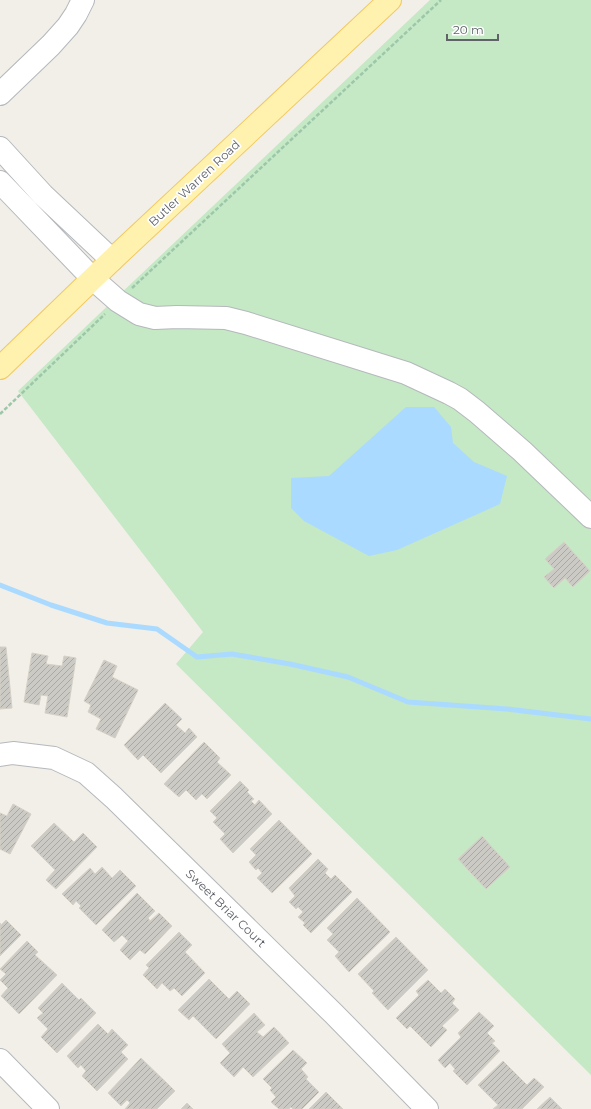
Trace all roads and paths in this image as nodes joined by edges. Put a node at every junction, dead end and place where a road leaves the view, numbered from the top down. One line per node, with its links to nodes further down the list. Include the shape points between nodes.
1 (83, 0): 4 (street, via 76,14 51,45)
2 (390, 0): 7 (main road, Butler Warren Road)
3 (441, 0): 9 (path)
4 (0, 94)
5 (0, 148): 7 (street, via 43,195)
6 (0, 182): 8 (street)
7 (112, 260): 8 (main road, Butler Warren Road)
8 (93, 279): 9 (street); 10 (main road, Butler Warren Road)
9 (118, 301): 11 (path); 12 (street, via 139,314 155,318 226,318 246,322 406,373 455,396 477,412)
10 (0, 368)
11 (0, 414)
12 (591, 517)
13 (0, 755): 16 (street, Sweet Briar Court, via 13,753 54,758 86,773 120,803)
14 (0, 1060): 15 (street)
15 (48, 1109)
16 (427, 1109)

